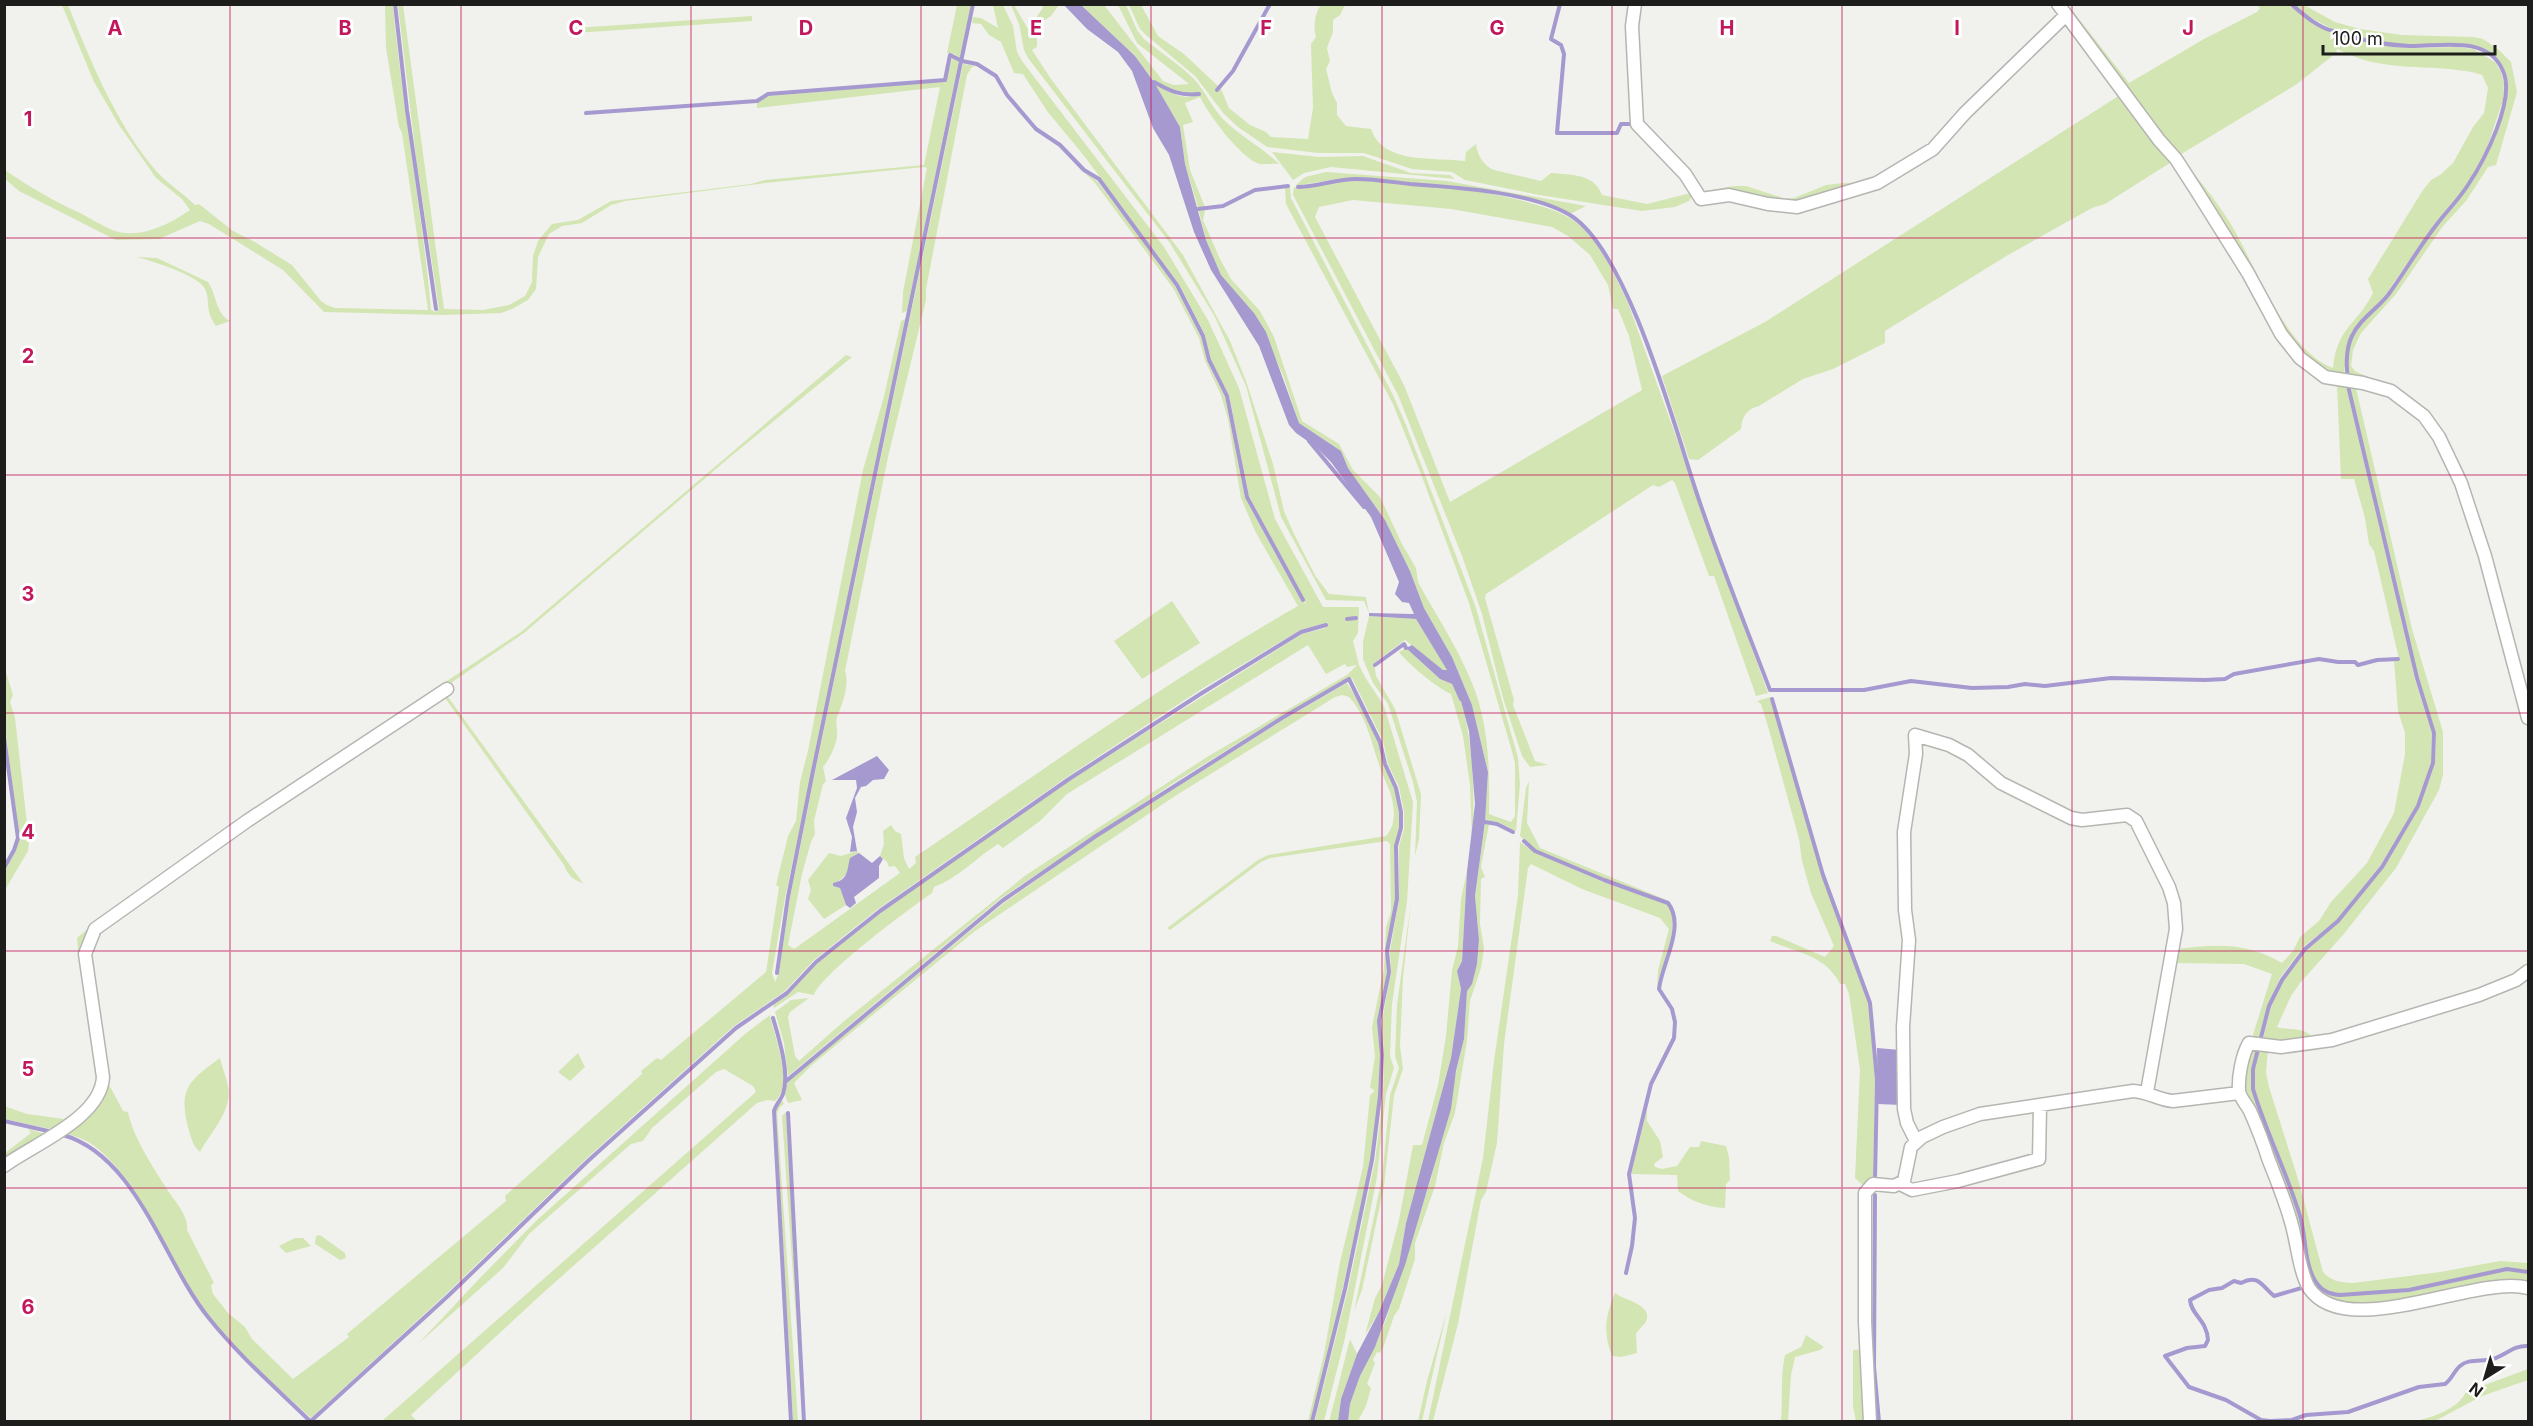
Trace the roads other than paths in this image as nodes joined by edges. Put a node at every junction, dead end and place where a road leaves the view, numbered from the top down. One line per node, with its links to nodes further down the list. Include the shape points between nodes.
1 (1635, 4): 2 (street, via 1632,26 1637,124 1685,174 1701,199 1729,195 1797,207 1865,188 1925,155)
2 (2062, 10): 4 (street, via 2176,159 2290,348 2325,377 2391,391 2424,417 2439,437 2461,483 2482,546)
3 (447, 689): 11 (street, via 247,821 95,929 85,954 102,1088 96,1101 78,1118)
4 (2526, 703): 5 (street)
5 (2529, 718)
6 (2529, 971): 8 (street, via 2479,995 2332,1040 2297,1047 2249,1043 2242,1062)
7 (2147, 1092): 8 (street, via 2166,1101); 9 (street); 10 (street, via 2176,929 2169,887 2136,821 2127,815 2071,818 2001,783 1968,755 1915,735 1916,754 1904,832 1909,940 1903,1027 1904,1109)
8 (2239, 1093): 13 (street, via 2277,1180 2309,1287 2323,1299 2347,1308 2374,1309 2493,1287)
9 (2040, 1106): 10 (street, via 1980,1114); 12 (street, via 2039,1159 1912,1190)
10 (1916, 1141): 12 (street)
11 (4, 1166)
12 (1900, 1184): 14 (street, via 1874,1184 1865,1193)
13 (2529, 1288)
14 (1870, 1422)

